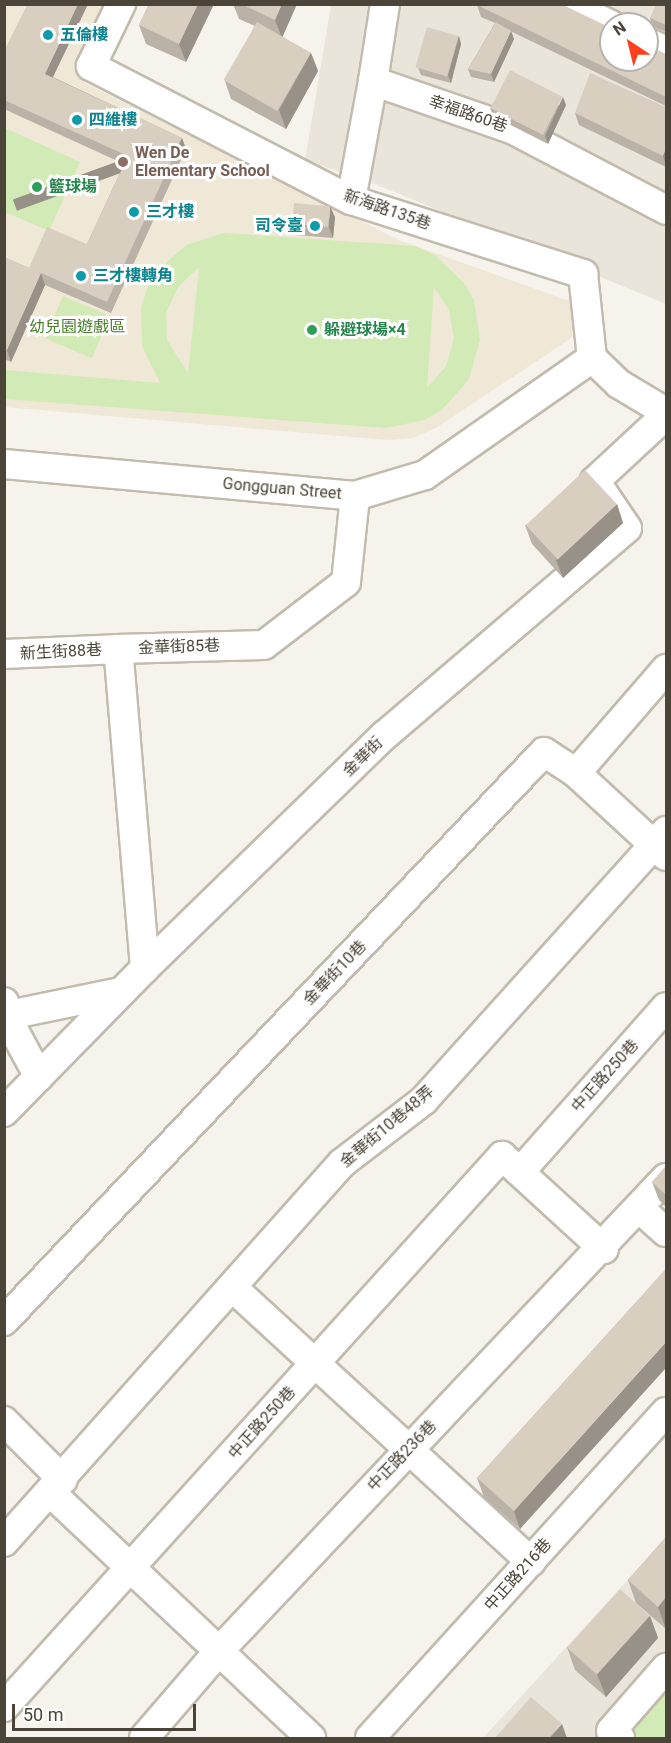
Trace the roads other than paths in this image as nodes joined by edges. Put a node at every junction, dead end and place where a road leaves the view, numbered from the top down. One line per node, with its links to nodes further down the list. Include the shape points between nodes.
1 (121, 4): 6 (street, 新海路135巷, via 91,66)
2 (385, 4): 5 (street)
3 (567, 4): 4 (street)
4 (599, 19)
5 (373, 81): 6 (street); 7 (street, 幸福路60巷, via 512,129)
6 (351, 200): 8 (street, 新海路135巷, via 582,274)
7 (666, 210)
8 (592, 358): 9 (street, via 619,384); 11 (street, Gongguan Street, via 425,476)
9 (666, 413): 17 (street, 金華街, via 595,480 627,528 385,735)
10 (4, 464): 11 (street, Gongguan Street)
11 (355, 496): 12 (street, 金華街85巷, via 346,582 264,645)
12 (118, 649): 13 (street, 新生街88巷); 17 (street, 金華街85巷)
13 (4, 654)
14 (666, 669): 15 (street)
15 (576, 773): 16 (street); 29 (street, 金華街10巷, via 544,752)
16 (662, 844): 28 (street, 金華街10巷48弄, via 424,1100 342,1163)
17 (145, 968): 18 (street, 金華街)
18 (121, 992): 20 (street); 21 (street, 金華街)
19 (666, 1007): 23 (street, 中正路250巷)
20 (5, 1011): 21 (street)
21 (39, 1077): 22 (street, 金華街)
22 (4, 1112)
23 (520, 1172): 27 (street, 中正路250巷); 30 (street, 中正路250巷, via 502,1156)
24 (666, 1178): 25 (street, 中正路236巷)
25 (639, 1208): 26 (street); 27 (street, 中正路236巷)
26 (666, 1232)
27 (604, 1249): 33 (street, 中正路236巷)
28 (232, 1287): 30 (street); 34 (street, 金華街10巷48弄)
29 (4, 1321)
30 (315, 1363): 33 (street); 37 (street, 中正路250巷)
31 (666, 1412): 36 (street, 中正路216巷)
32 (4, 1421): 34 (street)
33 (410, 1447): 36 (street); 38 (street, 中正路236巷)
34 (57, 1486): 35 (street, 金華街10巷48弄); 37 (street)
35 (4, 1542)
36 (531, 1562): 44 (street, 中正路216巷)
37 (130, 1567): 38 (street); 40 (street, 中正路250巷)
38 (218, 1652): 42 (street, 中正路236巷); 43 (street)
39 (666, 1668): 41 (street)
40 (4, 1707)
41 (612, 1736)
42 (144, 1738)
43 (311, 1738)
44 (370, 1738)

